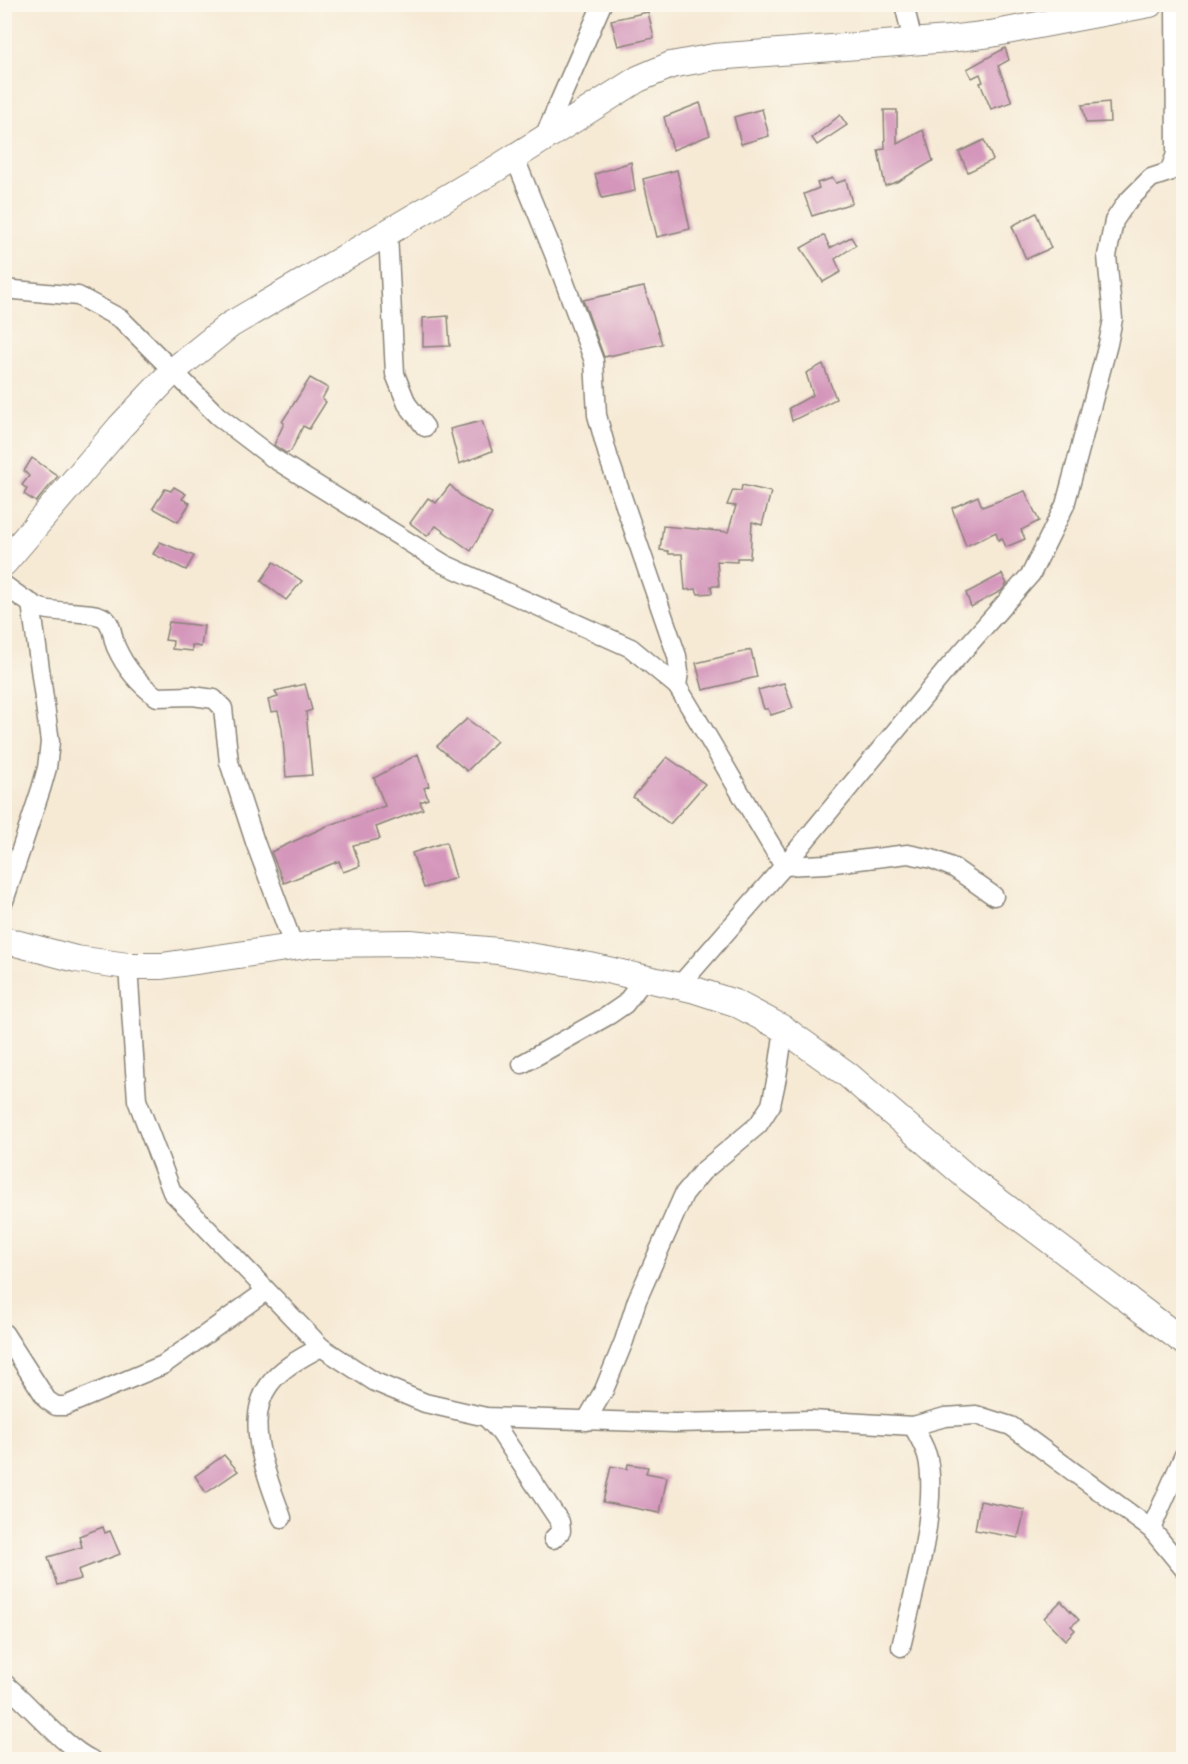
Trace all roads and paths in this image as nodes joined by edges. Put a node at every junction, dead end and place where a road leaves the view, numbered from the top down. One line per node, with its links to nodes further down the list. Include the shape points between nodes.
1 (602, 4): 6 (street)
2 (904, 4): 5 (street)
3 (1150, 4): 5 (street, via 992,34)
4 (1175, 4): 8 (street)
5 (913, 42): 6 (street, via 714,57 671,65 638,79)
6 (544, 137): 7 (street)
7 (514, 156): 9 (street); 16 (street, via 594,361 597,415 677,656)
8 (1176, 174): 17 (street, via 1151,178 1114,221 1107,256 1113,319 1108,344 1065,505 1031,574)
9 (388, 233): 11 (street, via 230,325); 12 (street, via 395,374 406,404)
10 (4, 289): 11 (street, via 78,296 121,319)
11 (174, 370): 13 (street); 16 (street, via 218,416 273,459 444,564 631,648)
12 (425, 427)
13 (4, 563)
14 (4, 585): 15 (street)
15 (31, 603): 19 (street, via 50,742 41,789); 21 (street, via 42,609 104,618 116,647 137,680 157,697 214,699 223,708 229,762)
16 (677, 686): 17 (street)
17 (784, 866): 18 (street, via 908,854 954,868); 24 (street)
18 (994, 896)
19 (4, 901)
20 (4, 940): 22 (street, via 76,959)
21 (294, 947): 22 (street, via 162,966); 23 (street, via 410,943 498,951)
22 (128, 966): 27 (street, via 137,1100 172,1192)
23 (645, 978): 24 (street); 26 (street, via 625,1004)
24 (679, 986): 25 (street, via 735,1003)
25 (784, 1029): 29 (street, via 848,1075 970,1180); 32 (street, via 771,1105 758,1125 702,1172 684,1194 604,1390)
26 (522, 1064)
27 (266, 1292): 28 (street, via 163,1365 65,1406 47,1400); 30 (street)
28 (4, 1333)
29 (1184, 1342)
30 (321, 1347): 31 (street, via 395,1391 424,1403); 35 (street, via 290,1365 269,1384 259,1403 261,1457)
31 (486, 1417): 32 (street); 37 (street, via 560,1522 561,1531)
32 (586, 1421): 33 (street, via 811,1420)
33 (913, 1426): 36 (street, via 945,1417 976,1415 1011,1426); 39 (street, via 928,1457 931,1484 927,1527)
34 (1184, 1455): 36 (street)
35 (282, 1518)
36 (1151, 1529): 38 (street)
37 (553, 1539)
38 (1184, 1569)
39 (901, 1647)
40 (4, 1683): 41 (street, via 66,1742)
41 (92, 1760)

